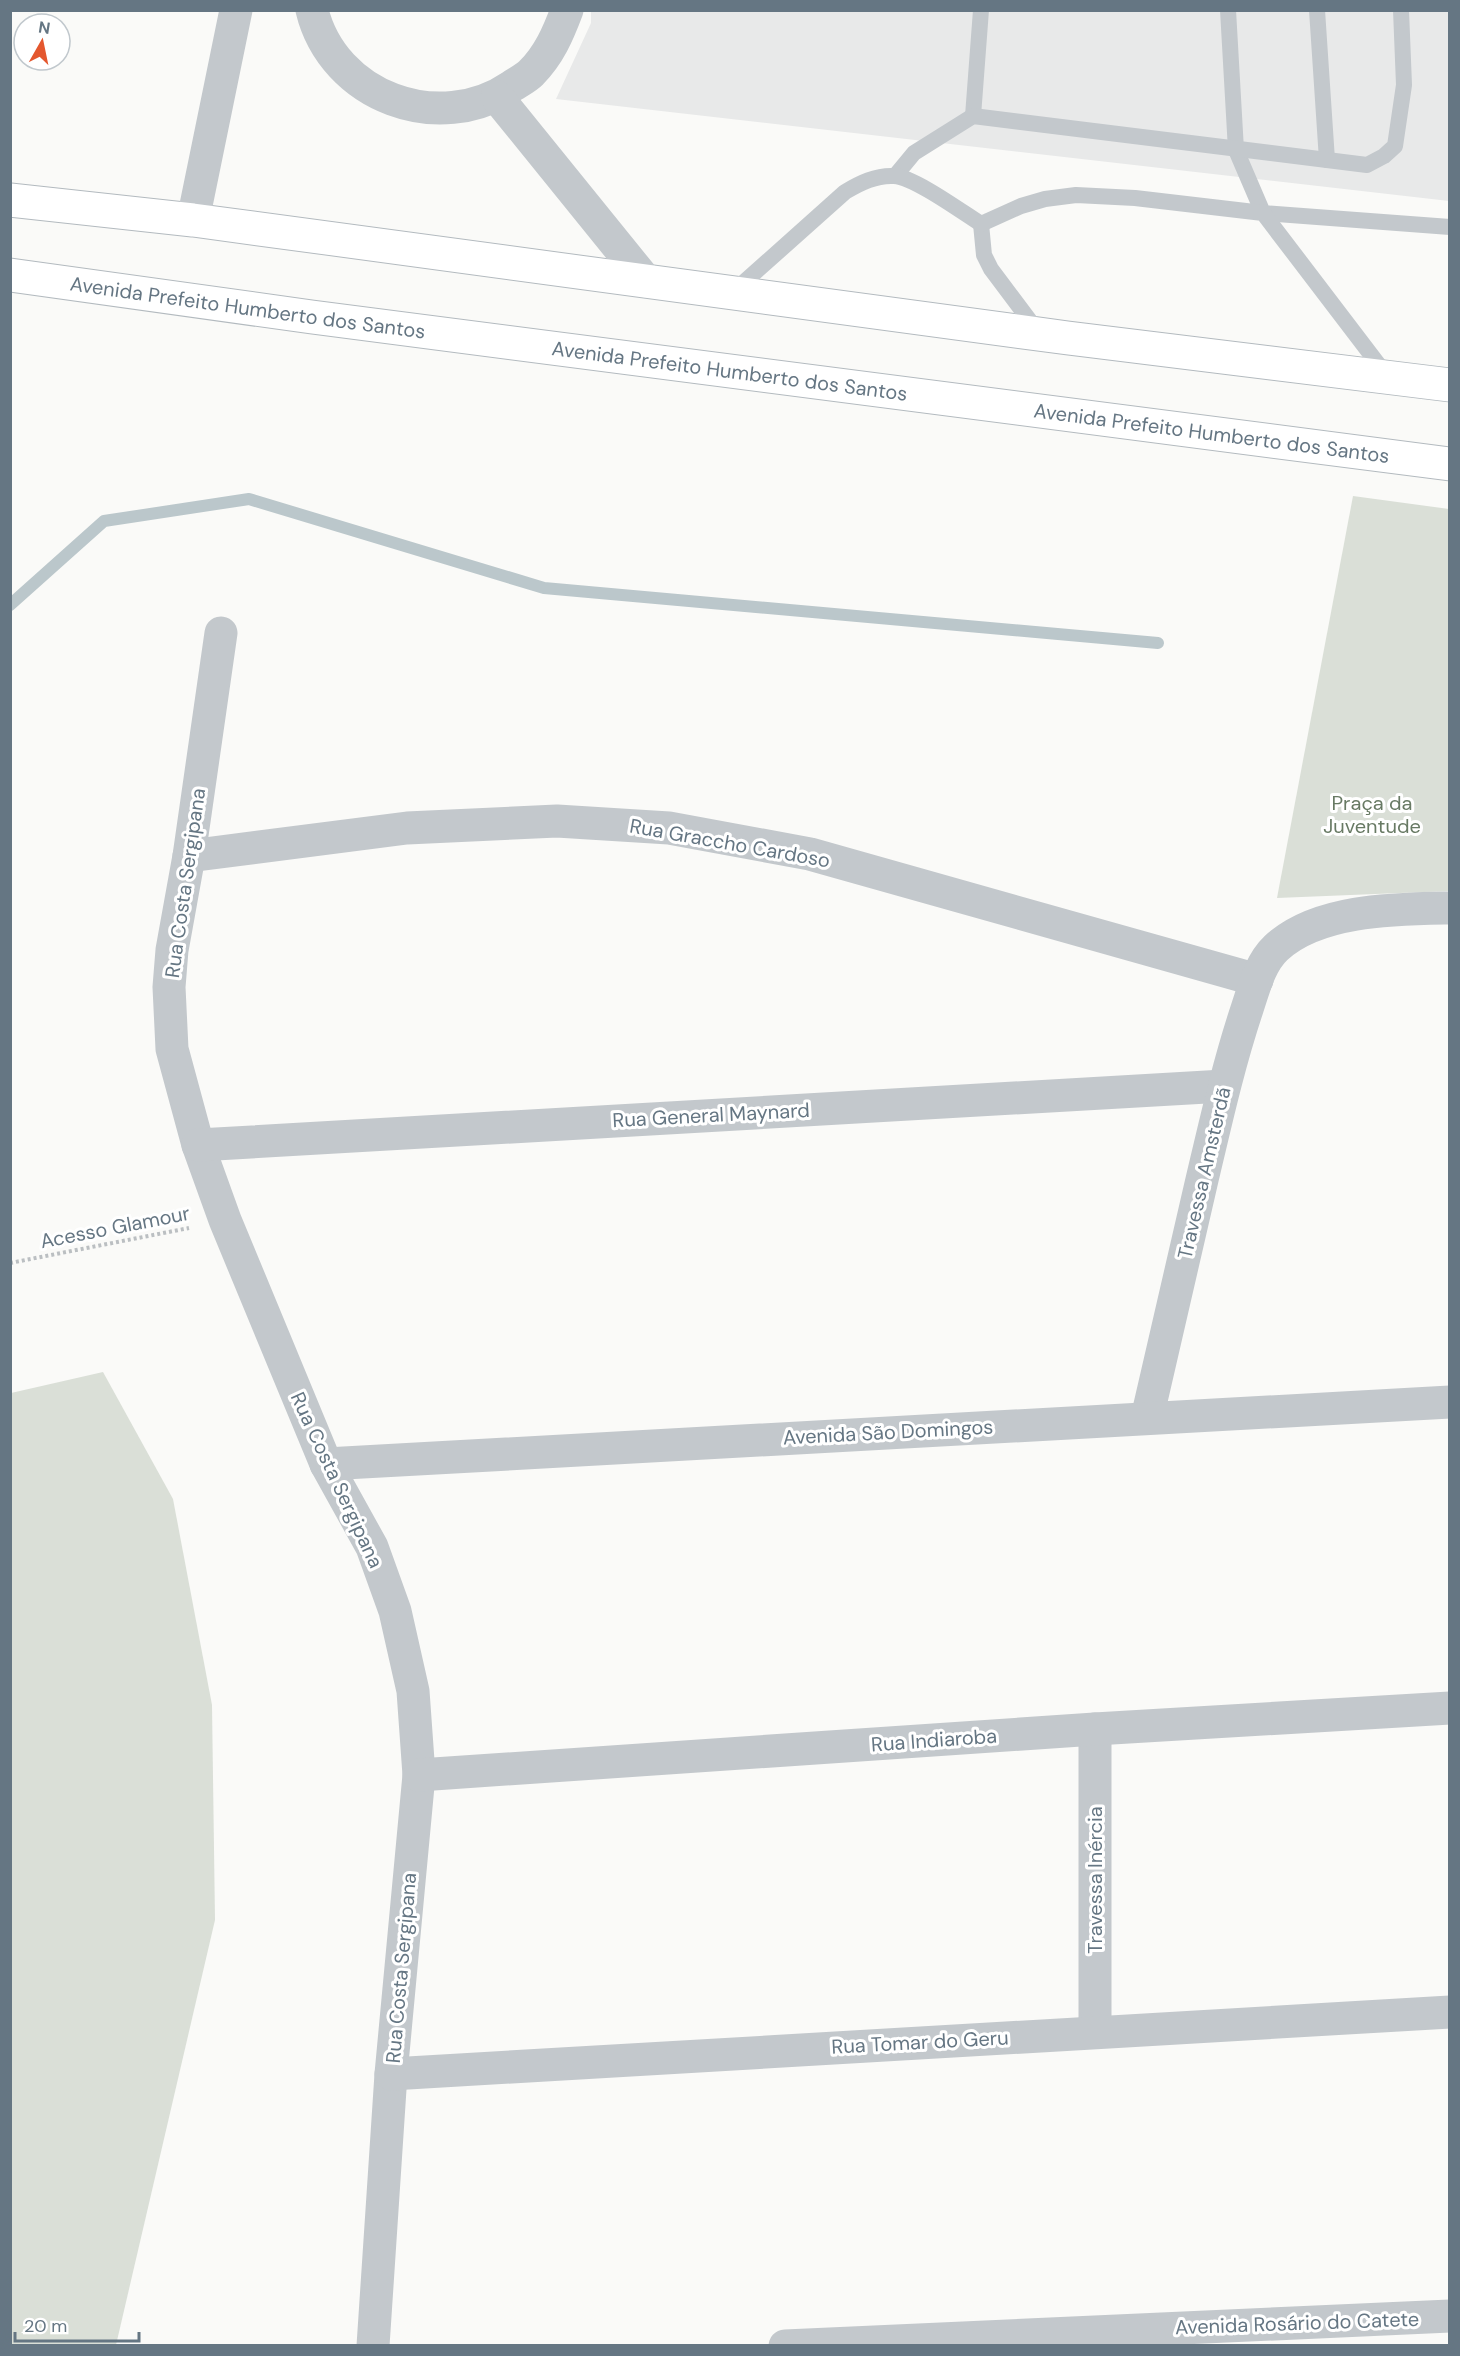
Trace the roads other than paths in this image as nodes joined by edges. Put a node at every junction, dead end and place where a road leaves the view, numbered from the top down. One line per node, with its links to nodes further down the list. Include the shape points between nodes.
1 (236, 10): 15 (street)
2 (312, 10): 8 (street, via 315,25 333,56 358,83 390,100 435,108 462,107)
3 (567, 10): 8 (street, via 555,42 530,74)
4 (981, 10): 9 (lane)
5 (1228, 10): 10 (lane)
6 (1317, 10): 11 (lane)
7 (1401, 10): 11 (lane, via 1404,85 1395,146 1367,165)
8 (496, 97): 19 (street)
9 (973, 116): 10 (lane); 12 (lane, via 914,153)
10 (1236, 150): 11 (lane); 14 (lane)
11 (1327, 160)
12 (895, 176): 16 (lane, via 924,188); 20 (lane, via 862,181 845,192)
13 (10, 200): 15 (street)
14 (1263, 213): 16 (lane, via 1076,195 1021,206); 17 (lane); 22 (lane)
15 (193, 220): 19 (street)
16 (981, 224): 21 (lane, via 984,255 991,270)
17 (1449, 227)
18 (10, 275): 24 (street, Avenida Prefeito Humberto dos Santos)
19 (646, 281): 20 (street)
20 (733, 292): 21 (street)
21 (1040, 334): 22 (street)
22 (1389, 378): 23 (street)
23 (1449, 385)
24 (1449, 464)
25 (221, 633): 26 (street, Rua Costa Sergipana)
26 (189, 856): 28 (street, Rua Graccho Cardoso, via 407,828 557,821 669,828 810,854); 30 (street, Rua Costa Sergipana, via 169,987 172,1049)
27 (1449, 908): 28 (street, Travessa Amsterdã, via 1403,909 1335,918 1313,926 1286,940 1272,953)
28 (1257, 980): 29 (street, Travessa Amsterdã)
29 (1224, 1086): 30 (street, Rua General Maynard); 32 (street, Travessa Amsterdã)
30 (198, 1145): 33 (street, Rua Costa Sergipana)
31 (1449, 1402): 32 (street, Avenida São Domingos)
32 (1147, 1418): 33 (street, Avenida São Domingos)
33 (326, 1464): 36 (street, Rua Costa Sergipana, via 372,1547 394,1611 413,1691)
34 (1449, 1708): 35 (street, Rua Indiaroba)
35 (1095, 1729): 36 (street, Rua Indiaroba); 38 (street, Travessa Inércia)
36 (419, 1775): 39 (street, Rua Costa Sergipana)
37 (1449, 2012): 38 (street, Rua Tomar do Geru)
38 (1095, 2031): 39 (street, Rua Tomar do Geru)
39 (391, 2074): 42 (street, Rua Costa Sergipana)
40 (1449, 2316): 41 (street, Avenida Rosário do Catete)
41 (1096, 2338): 43 (street, Avenida Rosário do Catete)
42 (373, 2346)
43 (785, 2346)

